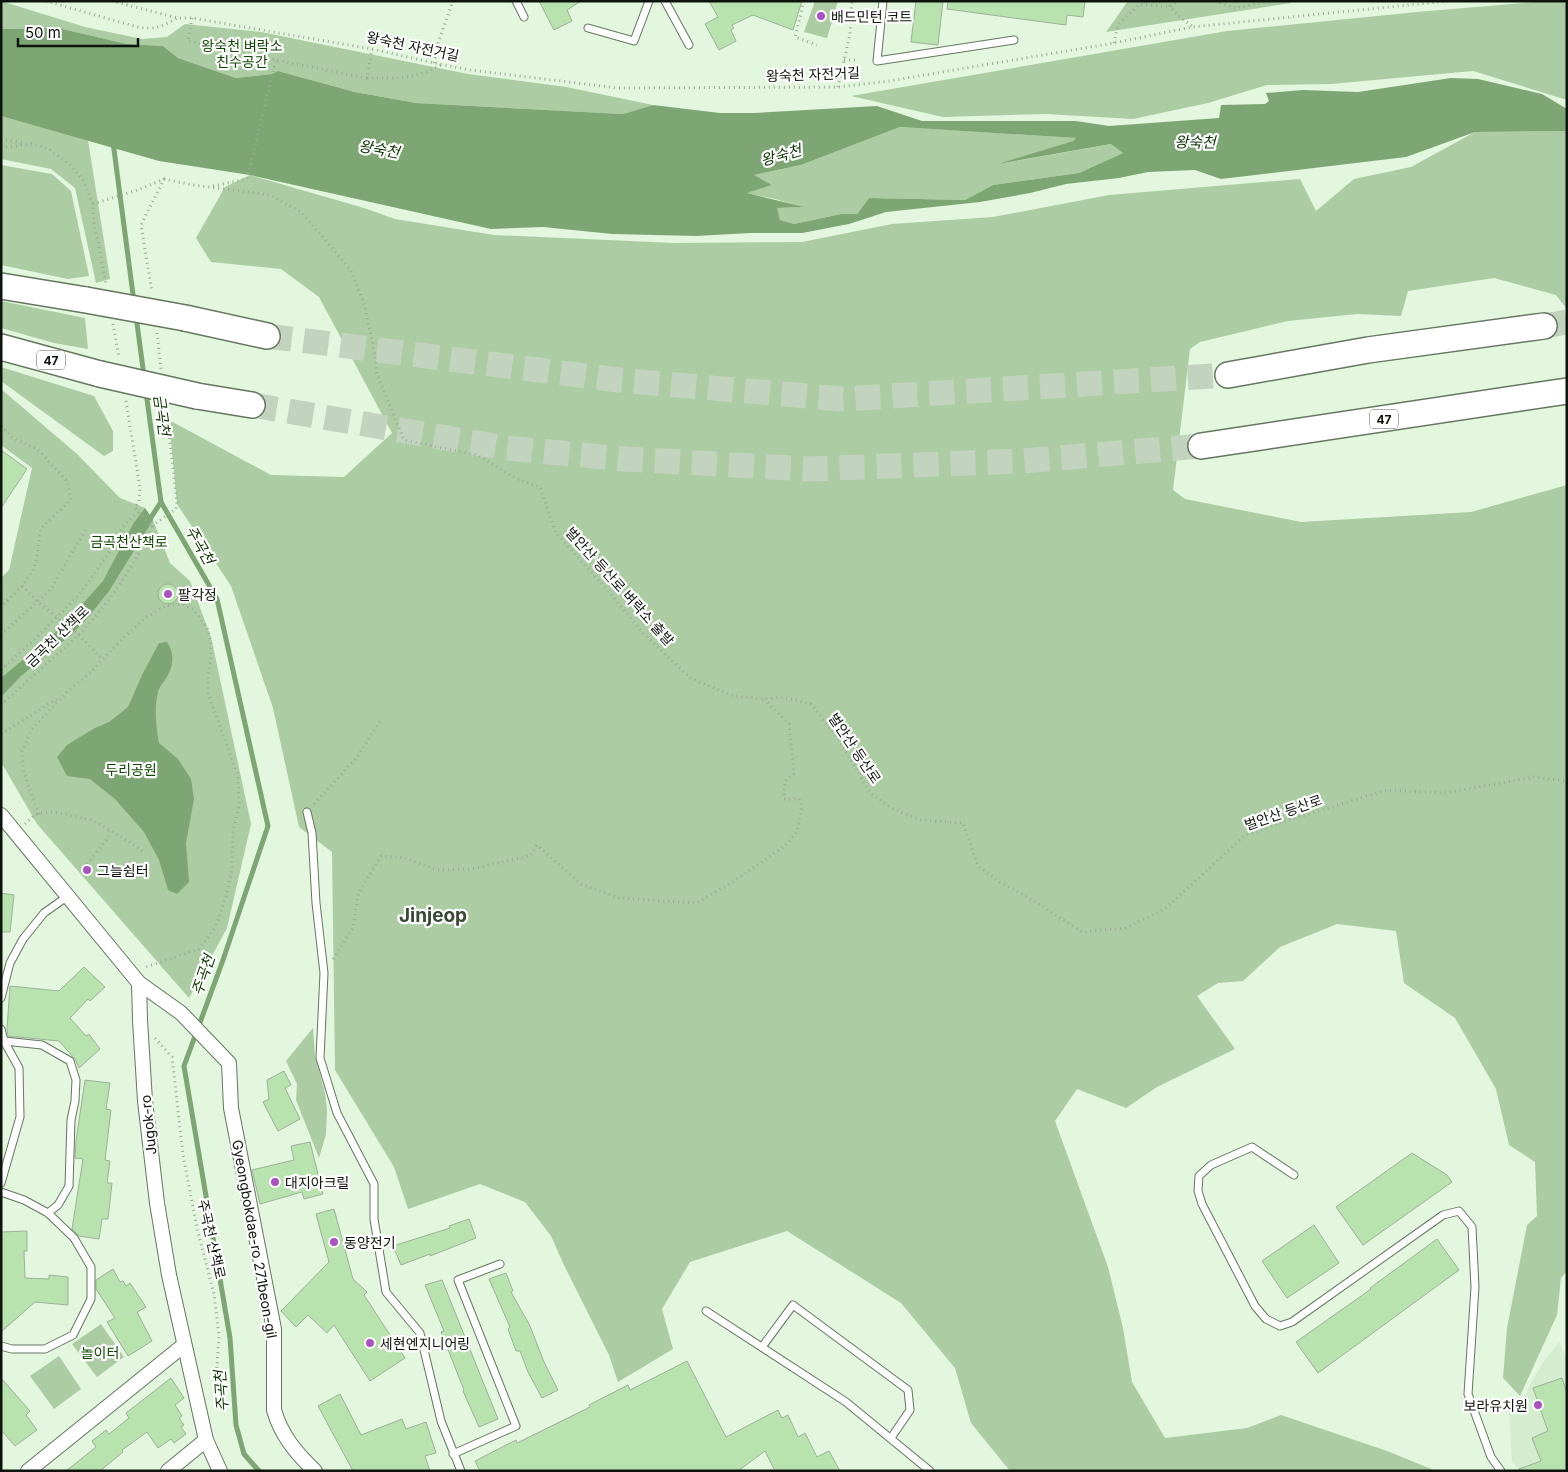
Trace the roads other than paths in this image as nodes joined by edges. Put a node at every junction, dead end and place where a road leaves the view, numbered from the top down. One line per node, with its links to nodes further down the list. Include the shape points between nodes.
1 (516, 1): 5 (lane)
2 (649, 1): 6 (lane, via 634,41)
3 (665, 1): 8 (lane)
4 (883, 1): 7 (lane, via 877,61)
5 (524, 16)
6 (588, 28)
7 (1014, 40)
8 (689, 46)
9 (1, 286): 11 (highway, bridge, via 185,318)
10 (1544, 326): 13 (highway, via 1368,350)
11 (267, 336)
12 (1, 347): 15 (highway, 47, bridge, via 100,374)
13 (1228, 375)
14 (1567, 391): 16 (highway, 47)
15 (252, 405)
16 (1201, 446)
17 (307, 812): 35 (lane, via 312,833 324,973 320,1058 337,1113 374,1184 374,1219 386,1292 420,1333 441,1421)
18 (3, 817): 19 (street)
19 (68, 896): 20 (street); 21 (lane, via 44,913 23,939 10,963)
20 (135, 978): 30 (street, Jugok-ro, via 157,1204); 39 (street, Gyeongbokdae-ro 271beon-gil, via 181,1013 229,1063 231,1108 274,1329 274,1410 288,1442)
21 (1, 998)
22 (1, 1029): 23 (lane)
23 (4, 1041): 25 (lane, via 19,1068 20,1117); 27 (lane, via 42,1045 70,1061 76,1080 69,1186 58,1205)
24 (1294, 1174): 42 (lane, via 1252,1147 1211,1165 1199,1176 1202,1204 1255,1306 1266,1319 1280,1326 1292,1322 1443,1216 1459,1210 1472,1227 1475,1287 1468,1394 1491,1457)
25 (1, 1183)
26 (1, 1192): 27 (lane)
27 (48, 1213): 31 (lane, via 74,1238 91,1267 91,1299 73,1335 44,1350)
28 (500, 1264): 35 (lane, via 458,1280 516,1426)
29 (706, 1311): 32 (lane)
30 (184, 1345): 34 (street, Jugok-ro); 36 (street)
31 (1, 1346)
32 (762, 1347): 33 (lane, via 846,1402); 33 (lane, via 794,1305 908,1390 910,1410)
33 (891, 1438): 41 (lane)
34 (206, 1440): 37 (street); 38 (street, Jugok-ro)
35 (453, 1454): 40 (lane)
36 (28, 1471)
37 (168, 1471)
38 (220, 1471)
39 (315, 1471)
40 (461, 1471)
41 (930, 1471)
42 (1501, 1471)

